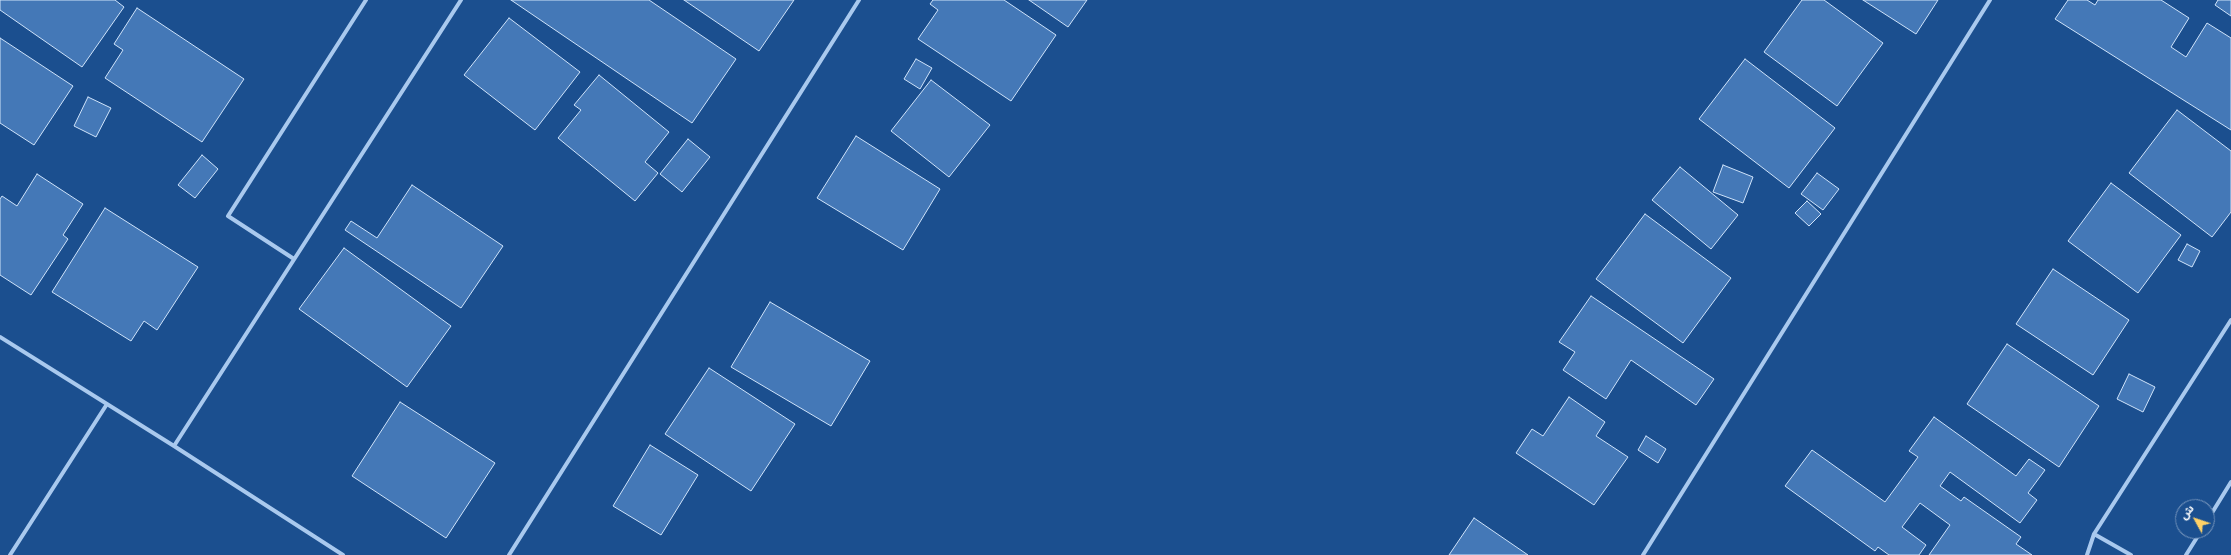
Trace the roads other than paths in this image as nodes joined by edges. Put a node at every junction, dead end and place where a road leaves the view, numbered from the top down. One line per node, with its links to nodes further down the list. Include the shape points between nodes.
1 (366, 0): 5 (street, via 228,216)
2 (461, 0): 5 (street)
3 (859, 0): 16 (street)
4 (1990, 0): 17 (street)
5 (294, 259): 9 (street)
6 (2231, 320): 12 (street)
7 (0, 337): 8 (street)
8 (107, 404): 9 (street); 14 (street)
9 (174, 446): 15 (street)
10 (2231, 482): 11 (street)
11 (2215, 508)
12 (2094, 534): 18 (street); 19 (street)
13 (2196, 539): 20 (street)
14 (10, 555)
15 (342, 555)
16 (509, 555)
17 (1643, 555)
18 (2087, 555)
19 (2131, 555)
20 (2186, 555)

